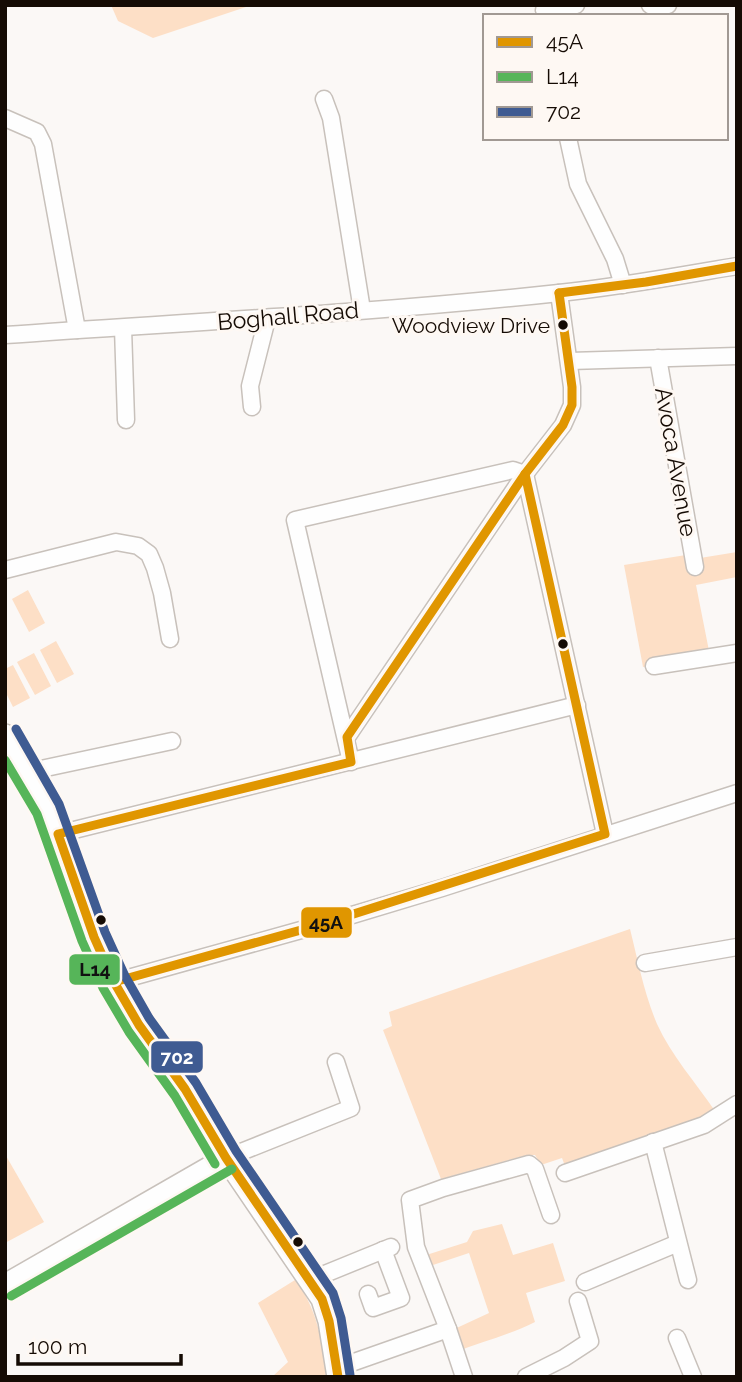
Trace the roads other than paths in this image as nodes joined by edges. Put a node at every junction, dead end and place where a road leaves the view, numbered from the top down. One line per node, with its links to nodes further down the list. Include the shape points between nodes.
1 (576, 5): 4 (street)
2 (650, 5): 3 (street)
3 (668, 5)
4 (544, 10)
5 (324, 99): 11 (street, via 331,118)
6 (5, 118): 14 (street, via 37,132 43,144)
7 (568, 140): 9 (street, via 578,184 620,269)
8 (737, 266): 9 (street, Boghall Road)
9 (623, 285): 10 (street, Boghall Road)
10 (559, 293): 11 (street, Boghall Road); 18 (street)
11 (362, 310): 12 (street, Boghall Road)
12 (267, 319): 13 (street, Boghall Road); 19 (street, via 250,386)
13 (123, 328): 14 (street, Boghall Road); 20 (street)
14 (77, 330): 15 (street, Boghall Road)
15 (5, 335)
16 (737, 355): 17 (street, Avoca Avenue)
17 (657, 358): 18 (street, Avoca Avenue); 22 (street, Avoca Avenue)
18 (570, 361): 21 (street, via 572,405 563,425)
19 (252, 407)
20 (126, 420)
21 (519, 472): 27 (street); 29 (street); 29 (street, via 295,520)
22 (695, 567)
23 (5, 570): 24 (street, via 116,542 138,546 149,554 155,568)
24 (170, 639)
25 (737, 653): 26 (street)
26 (654, 666)
27 (576, 705): 31 (street); 35 (street)
28 (5, 735): 32 (main road)
29 (347, 737): 31 (street)
30 (172, 741): 32 (street)
31 (351, 762): 34 (street)
32 (27, 772): 34 (main road)
33 (737, 793): 35 (street)
34 (58, 834): 38 (main road)
35 (605, 834): 38 (street, via 343,918)
36 (737, 947): 37 (street)
37 (645, 963)
38 (114, 982): 42 (main road)
39 (336, 1062): 42 (street, via 351,1108)
40 (737, 1104): 41 (street, via 704,1125)
41 (653, 1142): 43 (street); 45 (street)
42 (226, 1158): 46 (main road); 49 (main road)
43 (565, 1173)
44 (551, 1215): 54 (street, via 535,1169 529,1164 410,1200 416,1247)
45 (678, 1243): 47 (street); 48 (street)
46 (310, 1280): 52 (street, via 387,1248); 56 (main road, via 329,1321)
47 (688, 1280)
48 (585, 1282)
49 (5, 1285)
50 (420, 1287): 52 (street)
51 (368, 1294): 52 (street, via 373,1308 401,1298)
52 (400, 1294)
53 (578, 1301): 58 (street, via 590,1341)
54 (447, 1329): 56 (street); 57 (street)
55 (677, 1338): 59 (street)
56 (338, 1372)
57 (464, 1377)
58 (526, 1377)
59 (692, 1377)

